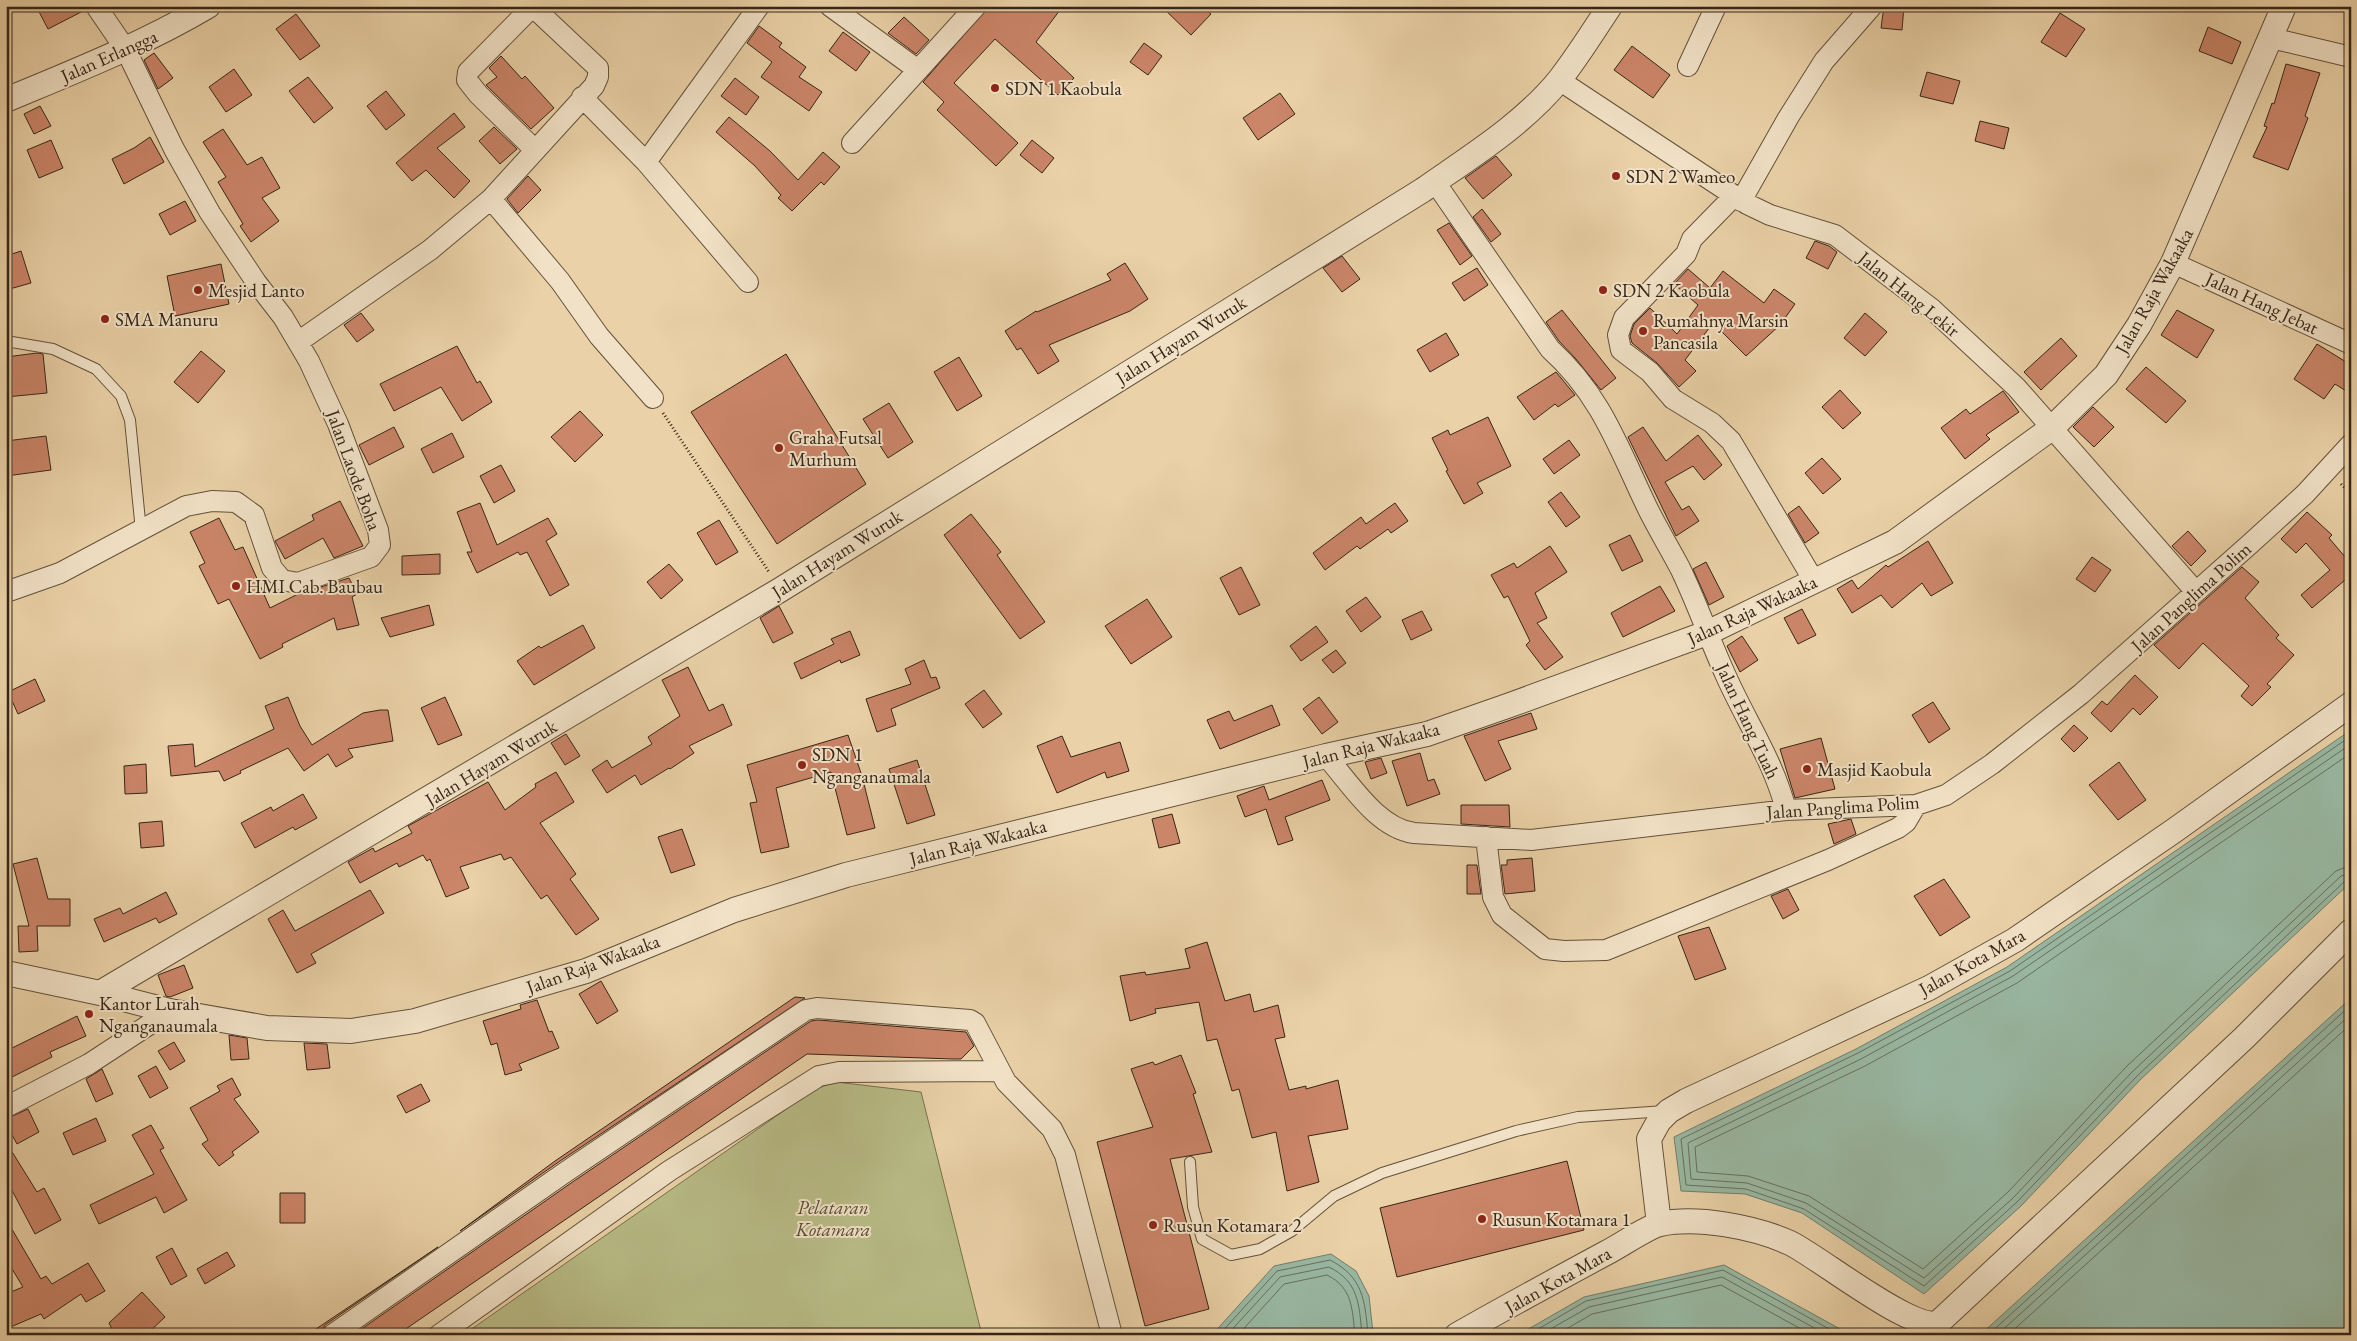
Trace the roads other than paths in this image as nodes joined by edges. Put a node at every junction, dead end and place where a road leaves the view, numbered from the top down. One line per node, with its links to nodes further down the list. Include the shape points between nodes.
1 (96, 6): 12 (street, Jalan Laode Boha)
2 (208, 6): 12 (street, Jalan Erlangga)
3 (532, 6): 17 (street, via 598,68 594,86); 20 (street, via 468,72 467,80)
4 (759, 6): 21 (street)
5 (830, 6): 15 (street)
6 (976, 6): 15 (street)
7 (1610, 6): 16 (street, Jalan Hayam Wuruk)
8 (1716, 6): 14 (street)
9 (1872, 6): 23 (street, via 1824,61)
10 (2284, 6): 11 (street, Jalan Raja Wakaaka)
11 (2271, 38): 13 (street); 25 (street, Jalan Raja Wakaaka)
12 (126, 50): 18 (street, Jalan Erlangga); 28 (street, Jalan Laode Boha, via 174,149 210,213)
13 (2351, 57)
14 (1688, 66)
15 (918, 70): 19 (street)
16 (1559, 80): 22 (street, Jalan Hayam Wuruk, via 1502,134); 23 (street, Jalan Hang Lekir)
17 (582, 97): 20 (street); 21 (street)
18 (6, 100)
19 (852, 143)
20 (535, 150): 24 (street)
21 (646, 162): 26 (street)
22 (1435, 182): 37 (street, Jalan Hang Tuah, via 1550,349 1570,367 1612,429 1646,505 1681,570); 45 (street, Jalan Hayam Wuruk, via 780,590)
23 (1738, 198): 31 (street, Jalan Hang Lekir, via 1770,215 1835,235 1932,308 2016,387); 34 (street, via 1692,240 1686,254 1624,318 1618,336 1621,350 1650,372 1674,400 1712,423 1731,441)
24 (491, 199): 28 (street, via 430,250); 30 (street, via 560,281 599,336)
25 (2174, 263): 29 (street, Jalan Hang Jebat); 31 (street, Jalan Raja Wakaaka, via 2139,326 2106,375)
26 (748, 282)
27 (6, 341): 33 (lane, via 53,349 96,369 121,396 130,420)
28 (298, 342): 33 (street, Jalan Laode Boha, via 324,392 378,530 380,545 371,557 298,583 282,580 272,568 254,516 236,502 212,501 186,506)
29 (2351, 344)
30 (653, 398)
31 (2053, 428): 34 (street, Jalan Raja Wakaaka, via 1895,542); 36 (street, Jalan Hang Lekir)
32 (2351, 444): 36 (street, Jalan Panglima Polim, via 2305,494)
33 (141, 532): 35 (street, Jalan Laode Boha, via 60,573)
34 (1814, 581): 37 (street, Jalan Raja Wakaaka)
35 (6, 592)
36 (2196, 592): 40 (street, Jalan Panglima Polim, via 2081,694 1992,764 1946,795)
37 (1707, 632): 39 (street, Jalan Raja Wakaaka, via 1427,734); 41 (street, Jalan Hang Tuah, via 1762,746)
38 (2351, 704): 49 (street, Jalan Kota Mara, via 2015,940 1928,988 1686,1100)
39 (1326, 756): 42 (street, Jalan Panglima Polim, via 1384,822 1402,832); 46 (street, Jalan Raja Wakaaka, via 846,875 734,910 586,971 415,1021 351,1031 267,1028)
40 (1916, 805): 41 (street, Jalan Panglima Polim); 42 (street, via 1906,822 1898,828 1828,860 1606,950 1545,948 1502,915 1494,896)
41 (1786, 810): 42 (street, Jalan Panglima Polim, via 1531,840)
42 (1486, 837)
43 (2351, 931): 51 (street, Jalan Kota Mara, via 2244,1038 1938,1323 1921,1322 1890,1306 1790,1243 1768,1235 1735,1225 1707,1222)
44 (6, 974): 45 (street)
45 (100, 994): 46 (street, Jalan Raja Wakaaka)
46 (170, 1011): 48 (street, via 89,1064)
47 (998, 1071): 52 (street, via 977,1027 970,1020 817,1008 806,1010); 53 (street, via 839,1072 819,1076 669,1171); 54 (street, via 1012,1090 1052,1129 1064,1155)
48 (6, 1106)
49 (1669, 1111): 50 (lane, via 1578,1116 1516,1131 1382,1173 1334,1196 1292,1231 1260,1249 1231,1255 1202,1239 1193,1207); 51 (street, Jalan Kota Mara, via 1649,1139)
50 (1190, 1162)
51 (1659, 1224): 55 (street, Jalan Kota Mara)
52 (332, 1335)
53 (439, 1335)
54 (1112, 1335)
55 (1456, 1335)

